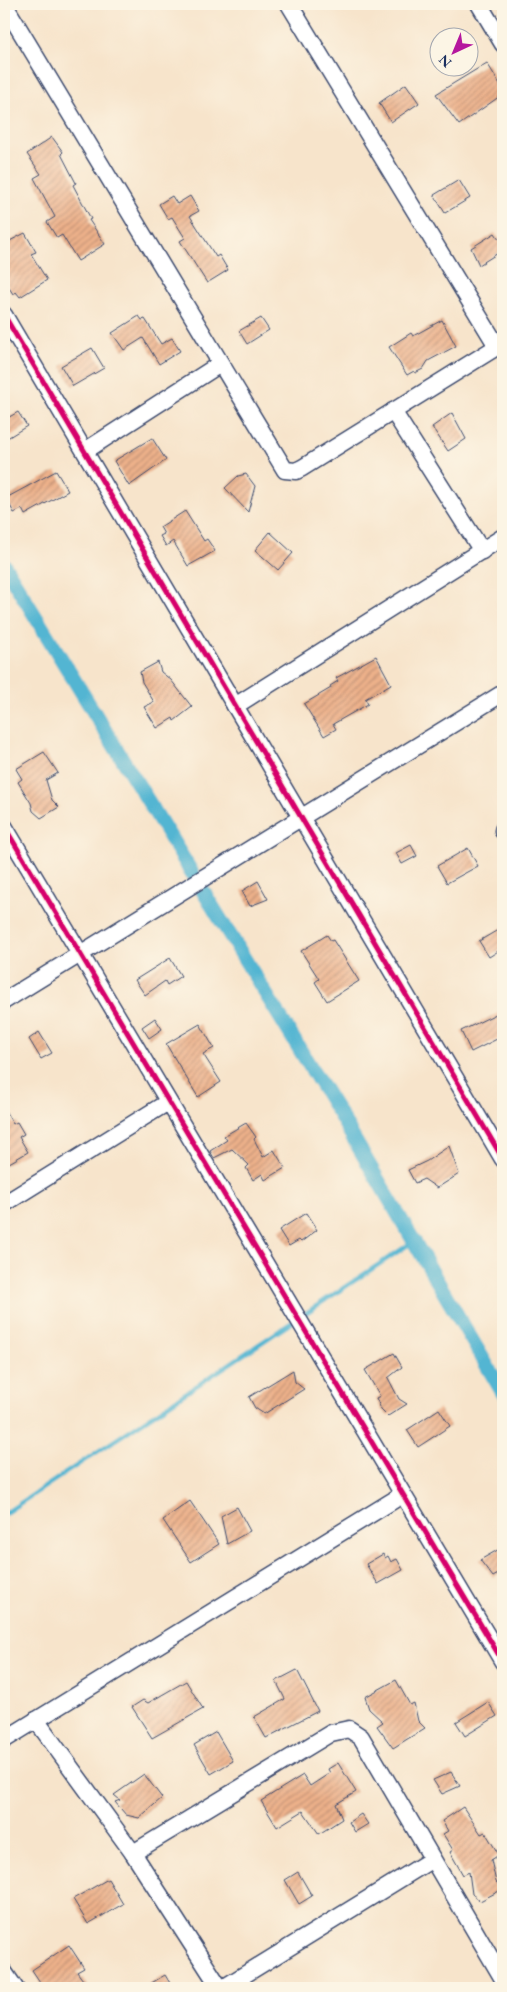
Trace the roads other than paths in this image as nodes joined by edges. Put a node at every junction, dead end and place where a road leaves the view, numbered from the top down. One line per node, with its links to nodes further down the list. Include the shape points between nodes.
1 (4, 4): 7 (street)
2 (289, 4): 6 (street)
3 (479, 4): 4 (street)
4 (503, 44)
5 (4, 314): 9 (street)
6 (500, 344): 8 (street)
7 (220, 364): 8 (street, via 285,470 296,471); 9 (street)
8 (393, 411): 11 (street)
9 (85, 452): 13 (street)
10 (503, 538): 11 (street)
11 (482, 551): 13 (street)
12 (503, 693): 14 (street)
13 (235, 706): 14 (street)
14 (301, 818): 16 (street); 19 (street)
15 (4, 826): 16 (street)
16 (80, 955): 17 (street); 18 (street)
17 (4, 1001)
18 (168, 1102): 20 (street); 21 (street)
19 (503, 1159)
20 (4, 1204)
21 (402, 1495): 22 (street); 23 (street)
22 (503, 1662)
23 (36, 1720): 24 (street); 25 (street)
24 (4, 1740)
25 (133, 1852): 26 (street, via 331,1733 349,1729 361,1737); 30 (street)
26 (431, 1860): 28 (street); 30 (street)
27 (4, 1972): 29 (street)
28 (503, 1979)
29 (15, 1988)
30 (221, 1988)

